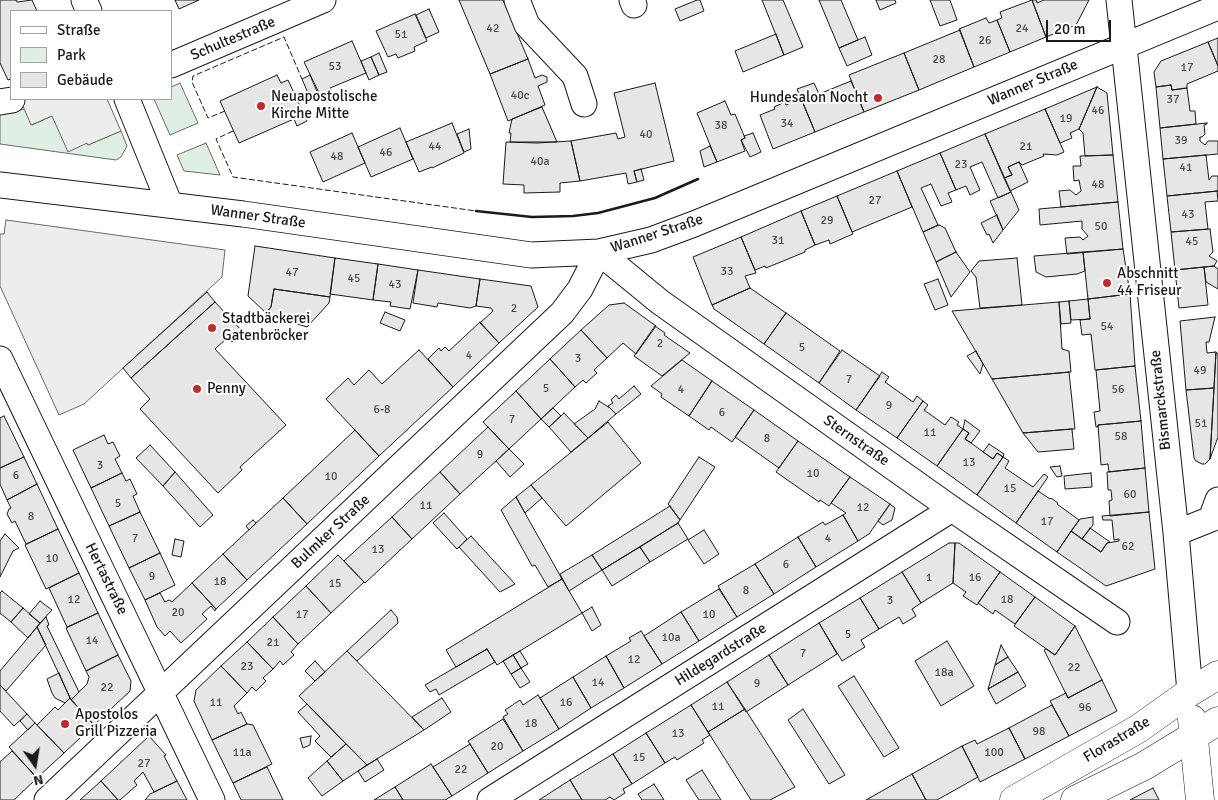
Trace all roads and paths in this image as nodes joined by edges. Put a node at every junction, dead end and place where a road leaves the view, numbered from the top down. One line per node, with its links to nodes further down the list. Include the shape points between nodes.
1 (323, 0): 6 (street, Schultestraße)
2 (517, 0): 8 (street, via 527,25 575,76)
3 (1119, 0): 5 (street, Bismarckstraße)
4 (1218, 7): 5 (street, Wanner Straße)
5 (1124, 45): 11 (street, Wanner Straße, via 694,224 642,242); 15 (street, Bismarckstraße)
6 (172, 65)
7 (127, 100): 10 (street)
8 (584, 104)
9 (0, 185): 10 (street, Wanner Straße)
10 (170, 205): 11 (street, Wanner Straße, via 530,255)
11 (599, 252): 14 (street, Sternstraße, via 660,302); 19 (street, Bulmker Straße, via 580,289 562,313)
12 (2, 371): 19 (street, Hertastraße)
13 (1218, 500): 15 (street, via 1211,519)
14 (952, 509): 16 (street, Sternstraße); 24 (street, Hildegardstraße)
15 (1176, 533): 18 (street, Bismarckstraße)
16 (1117, 622)
17 (1218, 675): 18 (main road, Florastraße)
18 (1190, 692): 21 (main road, Bismarckstraße); 25 (main road, Florastraße, via 1138,729)
19 (160, 693): 22 (street, Bulmker Straße); 23 (street, Hertastraße)
20 (1218, 721): 21 (main road)
21 (1192, 736): 26 (main road, via 1144,766); 27 (main road, Bismarckstraße)
22 (47, 800)
23 (212, 800)
24 (490, 800)
25 (1014, 800)
26 (1075, 800)
27 (1200, 800)

